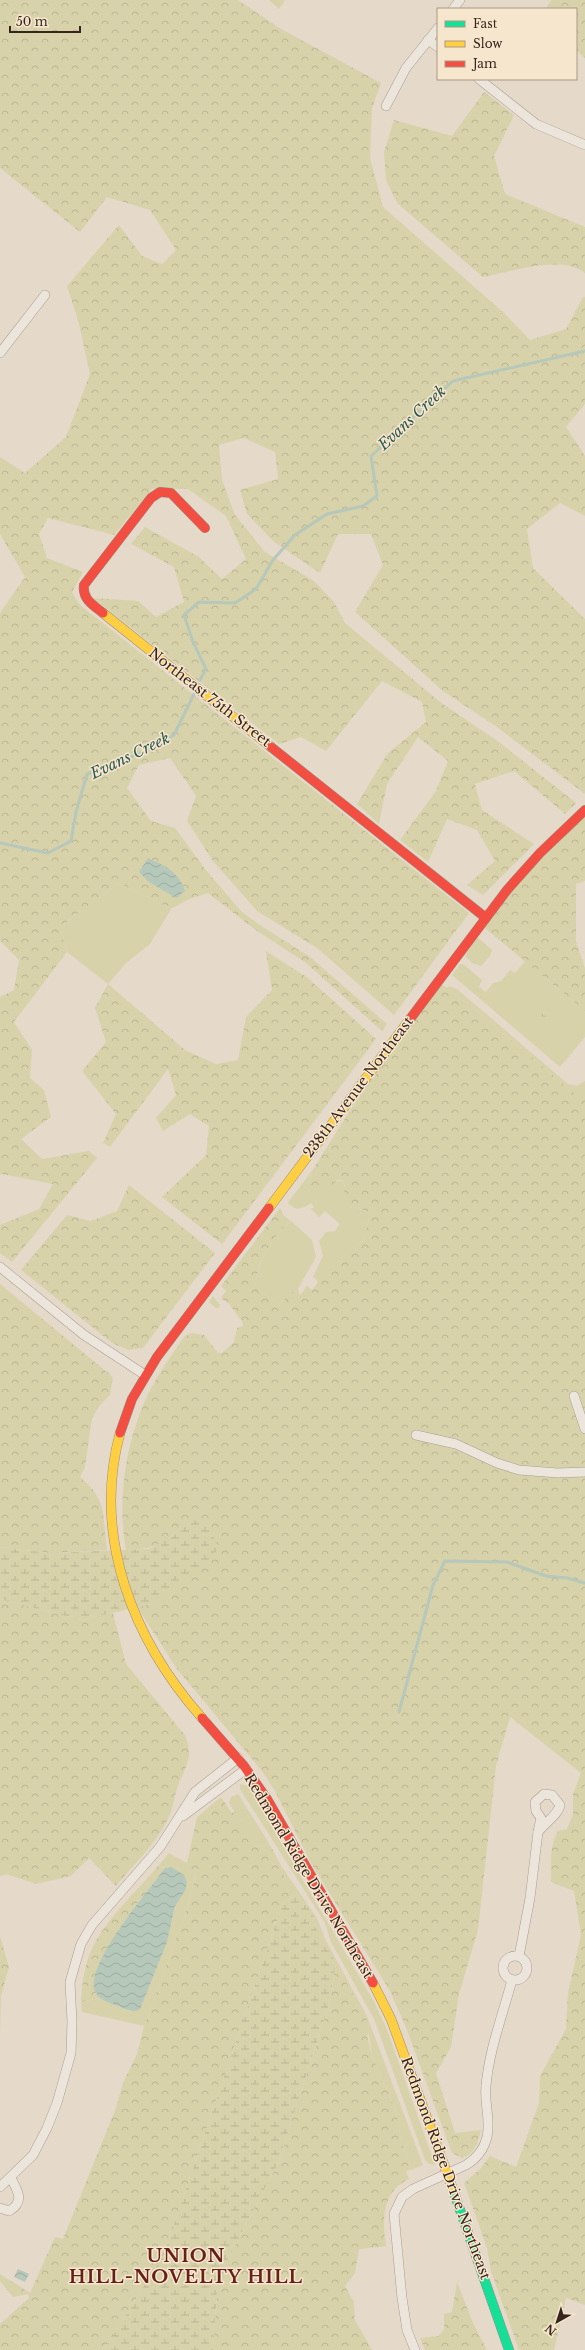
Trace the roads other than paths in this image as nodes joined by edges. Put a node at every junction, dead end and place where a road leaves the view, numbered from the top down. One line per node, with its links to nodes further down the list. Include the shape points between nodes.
1 (460, 0): 2 (street)
2 (454, 8)
3 (437, 29): 4 (street)
4 (428, 40): 5 (street); 7 (street, via 406,68)
5 (437, 46)
6 (480, 80): 8 (street, via 536,124)
7 (386, 106)
8 (585, 145)
9 (45, 295): 10 (street)
10 (0, 353)
11 (205, 528): 13 (street, Northeast 75th Street, via 171,493 158,493 151,498 84,585 83,592 87,600)
12 (585, 810): 13 (street, 238th Avenue Northeast, via 522,872)
13 (486, 918): 15 (street, 238th Avenue Northeast, via 172,1336)
14 (0, 1267): 15 (street, via 84,1335)
15 (145, 1376): 20 (street, Redmond Ridge Drive Northeast, via 133,1396 122,1426 114,1469 112,1511 116,1555 133,1615 145,1641 169,1678)
16 (574, 1396): 17 (street)
17 (585, 1429)
18 (416, 1435): 19 (street, via 456,1444 497,1463 520,1470 558,1474)
19 (585, 1472)
20 (238, 1758): 21 (street, Redmond Ridge Drive Northeast); 22 (street, via 195,1792)
21 (246, 1769): 22 (street); 26 (street, Redmond Ridge Drive Northeast, via 268,1800 379,1993 391,2019)
22 (180, 1818): 27 (street, via 160,1848 92,1925 81,1944 70,1982 71,2053 64,2081 47,2128 33,2155)
23 (538, 1832): 24 (street, via 530,1898)
24 (519, 1956): 25 (street, via 526,1962 527,1970 523,1977); 25 (street, via 509,1957 504,1963 505,1975)
25 (512, 1980): 26 (street, via 487,2075 487,2139 474,2161)
26 (447, 2173): 30 (street, via 402,2197 394,2214 402,2304 407,2330); 31 (street, Redmond Ridge Drive Northeast, via 494,2298)
27 (11, 2178): 28 (street); 29 (street, via 20,2197 18,2203 9,2211)
28 (0, 2187)
29 (0, 2208)
30 (415, 2350)
31 (509, 2350)

